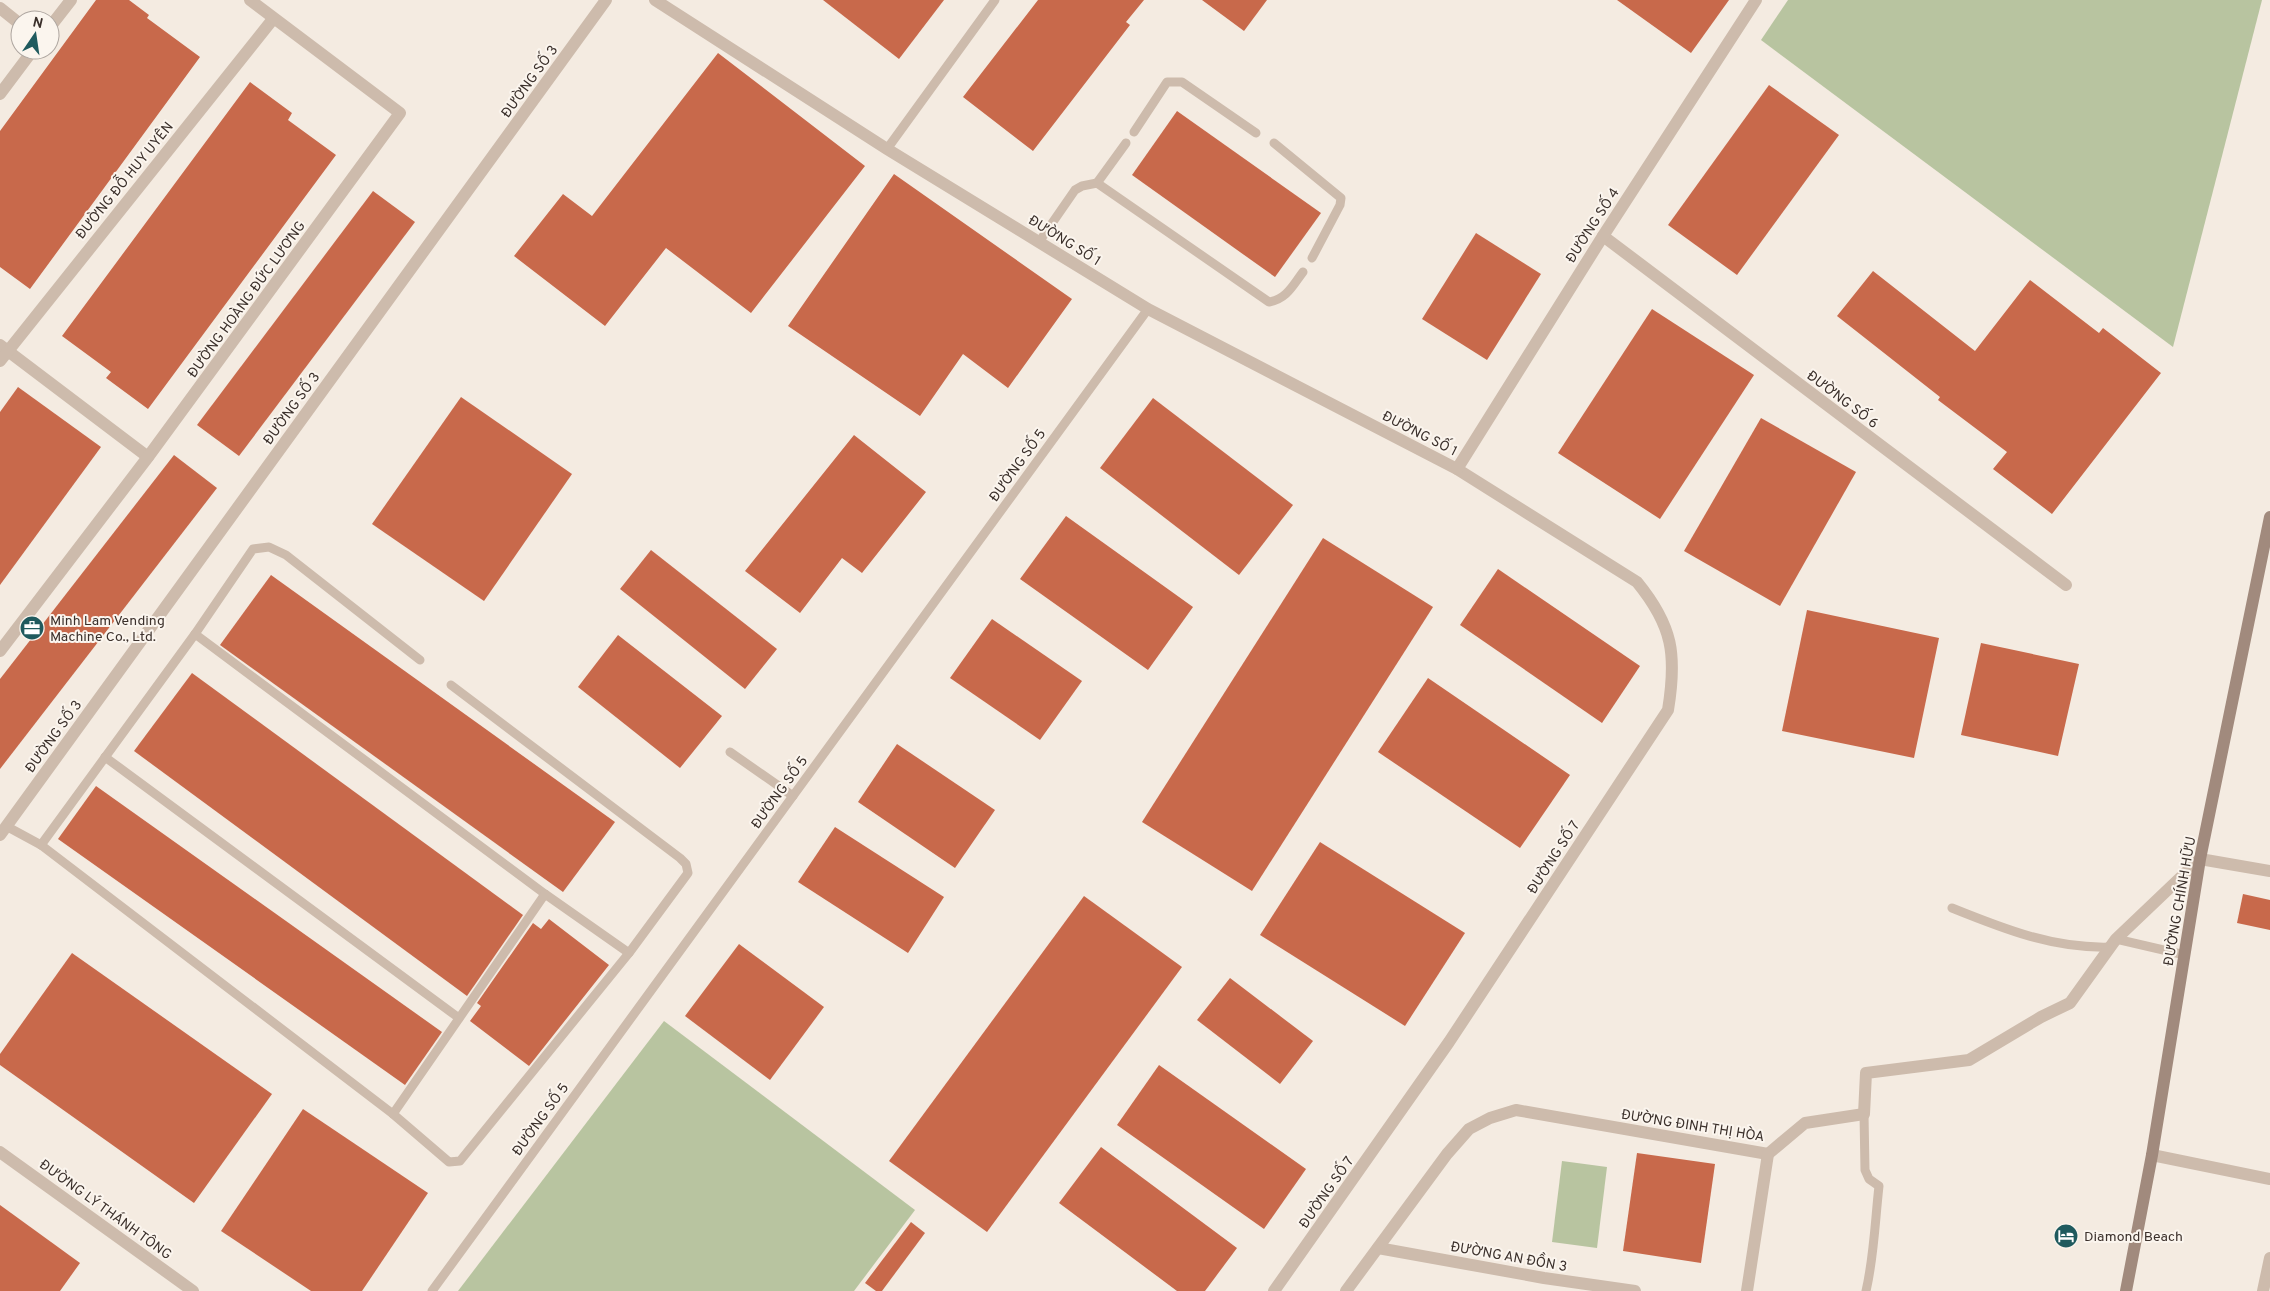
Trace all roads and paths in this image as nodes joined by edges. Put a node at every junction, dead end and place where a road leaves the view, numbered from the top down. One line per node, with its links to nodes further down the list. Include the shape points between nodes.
1 (71, 0): 8 (street)
2 (250, 0): 10 (street, ĐƯỜNG HOÀNG ĐỨC LƯƠNG)
3 (606, 0): 37 (street, ĐƯỜNG SỐ 3)
4 (655, 0): 17 (street, ĐƯỜNG SỐ 1)
5 (996, 0): 17 (lane)
6 (1756, 0): 19 (street, ĐƯỜNG SỐ 4)
7 (0, 8): 9 (street)
8 (60, 14)
9 (10, 16)
10 (273, 19): 24 (street, ĐƯỜNG ĐỖ HUY UYÊN); 25 (street, ĐƯỜNG HOÀNG ĐỨC LƯƠNG, via 400,113)
11 (26, 60): 12 (street)
12 (0, 94)
13 (1134, 132): 14 (lane, via 1167,82 1174,81 1182,82)
14 (1256, 133)
15 (1126, 142): 18 (lane)
16 (1274, 144): 21 (lane, via 1341,198)
17 (887, 149): 20 (street, ĐƯỜNG SỐ 1)
18 (1097, 183): 20 (lane, via 1075,190); 22 (lane, via 1270,302 1286,296)
19 (1603, 236): 26 (street, ĐƯỜNG SỐ 4); 29 (street, ĐƯỜNG SỐ 6)
20 (1039, 242): 23 (street, ĐƯỜNG SỐ 1)
21 (1312, 258)
22 (1303, 272)
23 (1148, 309): 26 (street, ĐƯỜNG SỐ 1); 36 (lane, ĐƯỜNG SỐ 5)
24 (3, 352): 25 (street)
25 (148, 457): 31 (street, ĐƯỜNG HOÀNG ĐỨC LƯƠNG)
26 (1457, 469): 27 (street, ĐƯỜNG SỐ 1)
27 (1475, 479): 58 (street, ĐƯỜNG SỐ 7, via 1637,582 1656,605 1671,645 1673,679 1668,710 1444,1050)
28 (2270, 517): 39 (street, ĐƯỜNG CHÍNH HỮU)
29 (2066, 585)
30 (195, 634): 32 (lane, via 253,549 269,547 286,555); 35 (lane); 41 (lane)
31 (0, 651)
32 (420, 660)
33 (451, 685): 44 (lane, via 686,864 688,873)
34 (730, 752): 36 (lane)
35 (105, 757): 38 (lane); 46 (lane)
36 (793, 796): 57 (lane, ĐƯỜNG SỐ 5)
37 (3, 830): 38 (lane)
38 (41, 845): 47 (lane)
39 (2200, 859): 40 (street); 43 (street); 45 (street, ĐƯỜNG CHÍNH HỮU)
40 (2270, 871)
41 (545, 894): 44 (lane); 46 (lane)
42 (1952, 908): 43 (lane, via 2002,929 2053,943 2087,948)
43 (2113, 943): 45 (lane); 48 (street, via 2070,1002 1969,1060 1866,1073)
44 (629, 953): 47 (lane, via 460,1161 449,1162)
45 (2185, 955): 51 (street, ĐƯỜNG CHÍNH HỮU)
46 (459, 1018): 47 (lane)
47 (393, 1114)
48 (1864, 1114): 50 (street, ĐƯỜNG ĐINH THỊ HÒA, via 1805,1123); 63 (lane, via 1865,1170 1869,1179 1879,1186 1873,1263)
49 (0, 1152): 56 (street, ĐƯỜNG LÝ THÁNH TÔNG)
50 (1768, 1154): 53 (street, ĐƯỜNG ĐINH THỊ HÒA, via 1516,1110 1469,1129); 62 (street)
51 (2152, 1155): 52 (street); 64 (street, ĐƯỜNG CHÍNH HỮU)
52 (2270, 1179)
53 (1378, 1248): 55 (street, ĐƯỜNG AN ĐỒN 3); 59 (street, ĐƯỜNG ĐINH THỊ HÒA)
54 (2270, 1258): 65 (street)
55 (1544, 1278): 60 (street); 61 (street, ĐƯỜNG AN ĐỒN 3)
56 (193, 1291)
57 (432, 1291)
58 (1274, 1291)
59 (1346, 1291)
60 (1539, 1291)
61 (1635, 1291)
62 (1747, 1291)
63 (1866, 1291)
64 (2126, 1291)
65 (2263, 1291)

